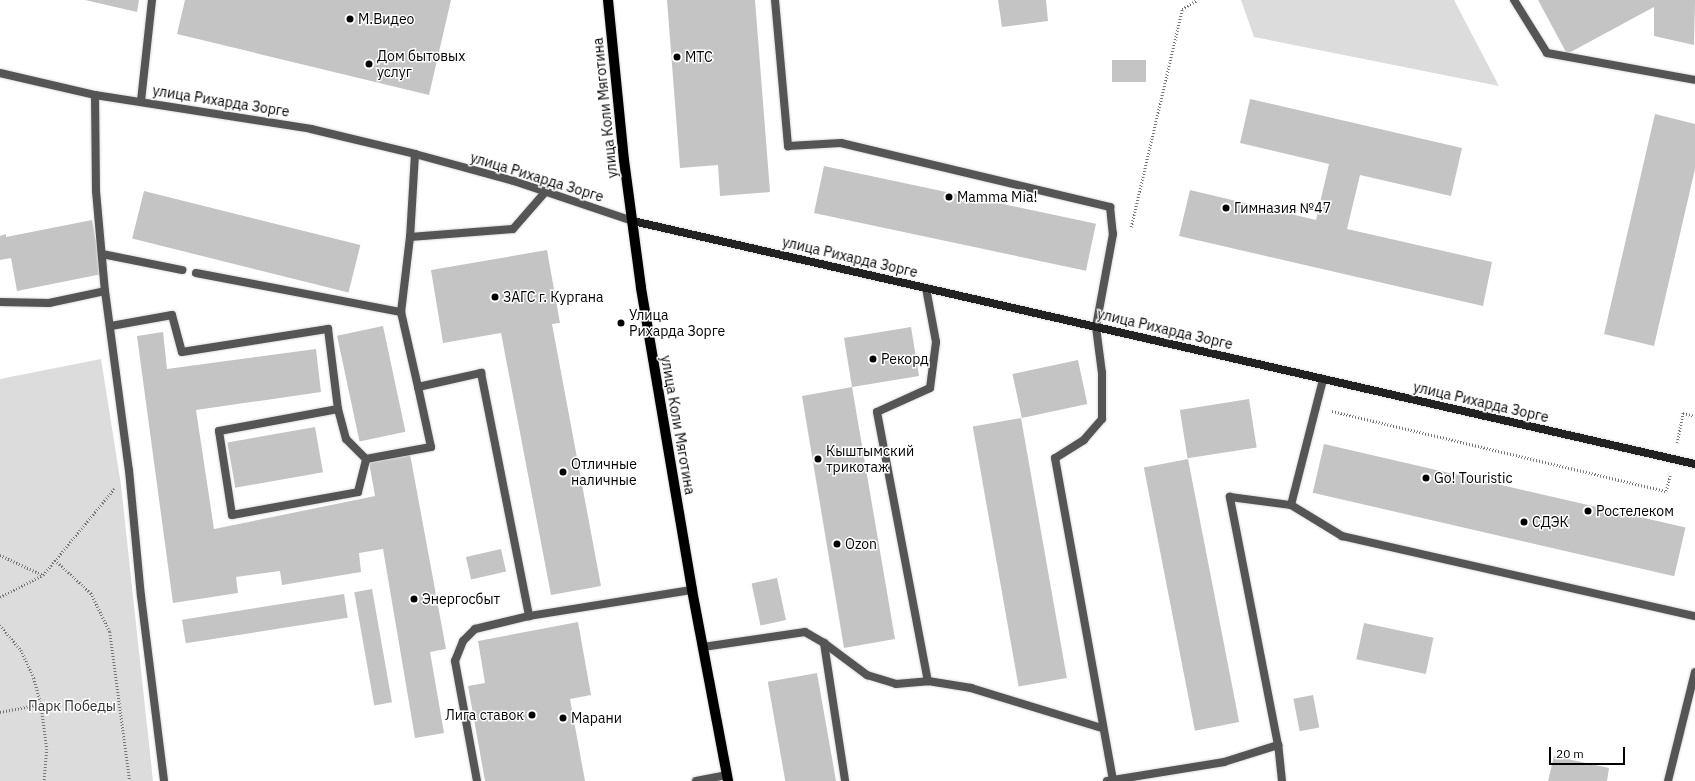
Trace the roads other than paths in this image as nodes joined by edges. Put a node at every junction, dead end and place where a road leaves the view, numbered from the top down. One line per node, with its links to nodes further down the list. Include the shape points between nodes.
1 (152, 0): 8 (street)
2 (608, 0): 11 (main road, улица Коли Мяготина, via 624,160)
3 (775, 0): 21 (street, via 788,146 841,143 1110,207 1113,234)
4 (1514, 0): 6 (street, via 1547,53)
5 (0, 73): 7 (street, улица Рихарда Зорге)
6 (1695, 80)
7 (95, 95): 8 (street, улица Рихарда Зорге); 13 (street, via 96,191)
8 (141, 101): 9 (street, улица Рихарда Зорге, via 311,129)
9 (415, 154): 10 (street, улица Рихарда Зорге); 12 (street)
10 (546, 191): 11 (street, улица Рихарда Зорге); 12 (street, via 513,230)
11 (633, 221): 16 (main road, улица Рихарда Зорге); 28 (main road, улица Коли Мяготина, via 641,288)
12 (410, 237): 19 (street)
13 (102, 254): 14 (street); 17 (street)
14 (182, 270)
15 (196, 273): 19 (street)
16 (926, 288): 21 (main road, улица Рихарда Зорге); 34 (street, via 936,342 930,388 877,412)
17 (105, 291): 18 (street, via 49,303); 20 (street)
18 (0, 302)
19 (401, 312): 23 (street)
20 (111, 326): 24 (street, via 172,315 182,352 328,329); 39 (street)
21 (1096, 327): 22 (main road, улица Рихарда Зорге); 35 (street, via 1102,373 1102,419 1084,440 1055,458)
22 (1323, 379): 26 (main road, улица Рихарда Зорге); 27 (street)
23 (418, 387): 25 (street, via 431,447); 29 (street, via 481,373)
24 (338, 409): 25 (street, via 346,439); 25 (street, via 219,431 232,515 358,492)
25 (366, 459)
26 (1695, 464)
27 (1291, 505): 30 (street, via 1342,536); 36 (street, via 1230,497)
28 (692, 590): 29 (street); 32 (main road, улица Коли Мяготина)
29 (529, 616): 40 (street, via 476,629 463,641 455,661)
30 (1695, 616)
31 (824, 643): 32 (street, via 805,632); 34 (street, via 867,676 896,684); 42 (street)
32 (703, 647): 37 (main road, улица Коли Мяготина)
33 (1695, 672): 44 (street)
34 (928, 681): 35 (street, via 971,688)
35 (1102, 728): 38 (street)
36 (1278, 745): 38 (street, via 1224,762); 43 (street)
37 (727, 778): 41 (street)
38 (1110, 780)
39 (164, 781)
40 (477, 781)
41 (696, 781)
42 (845, 781)
43 (1282, 781)
44 (1668, 781)

